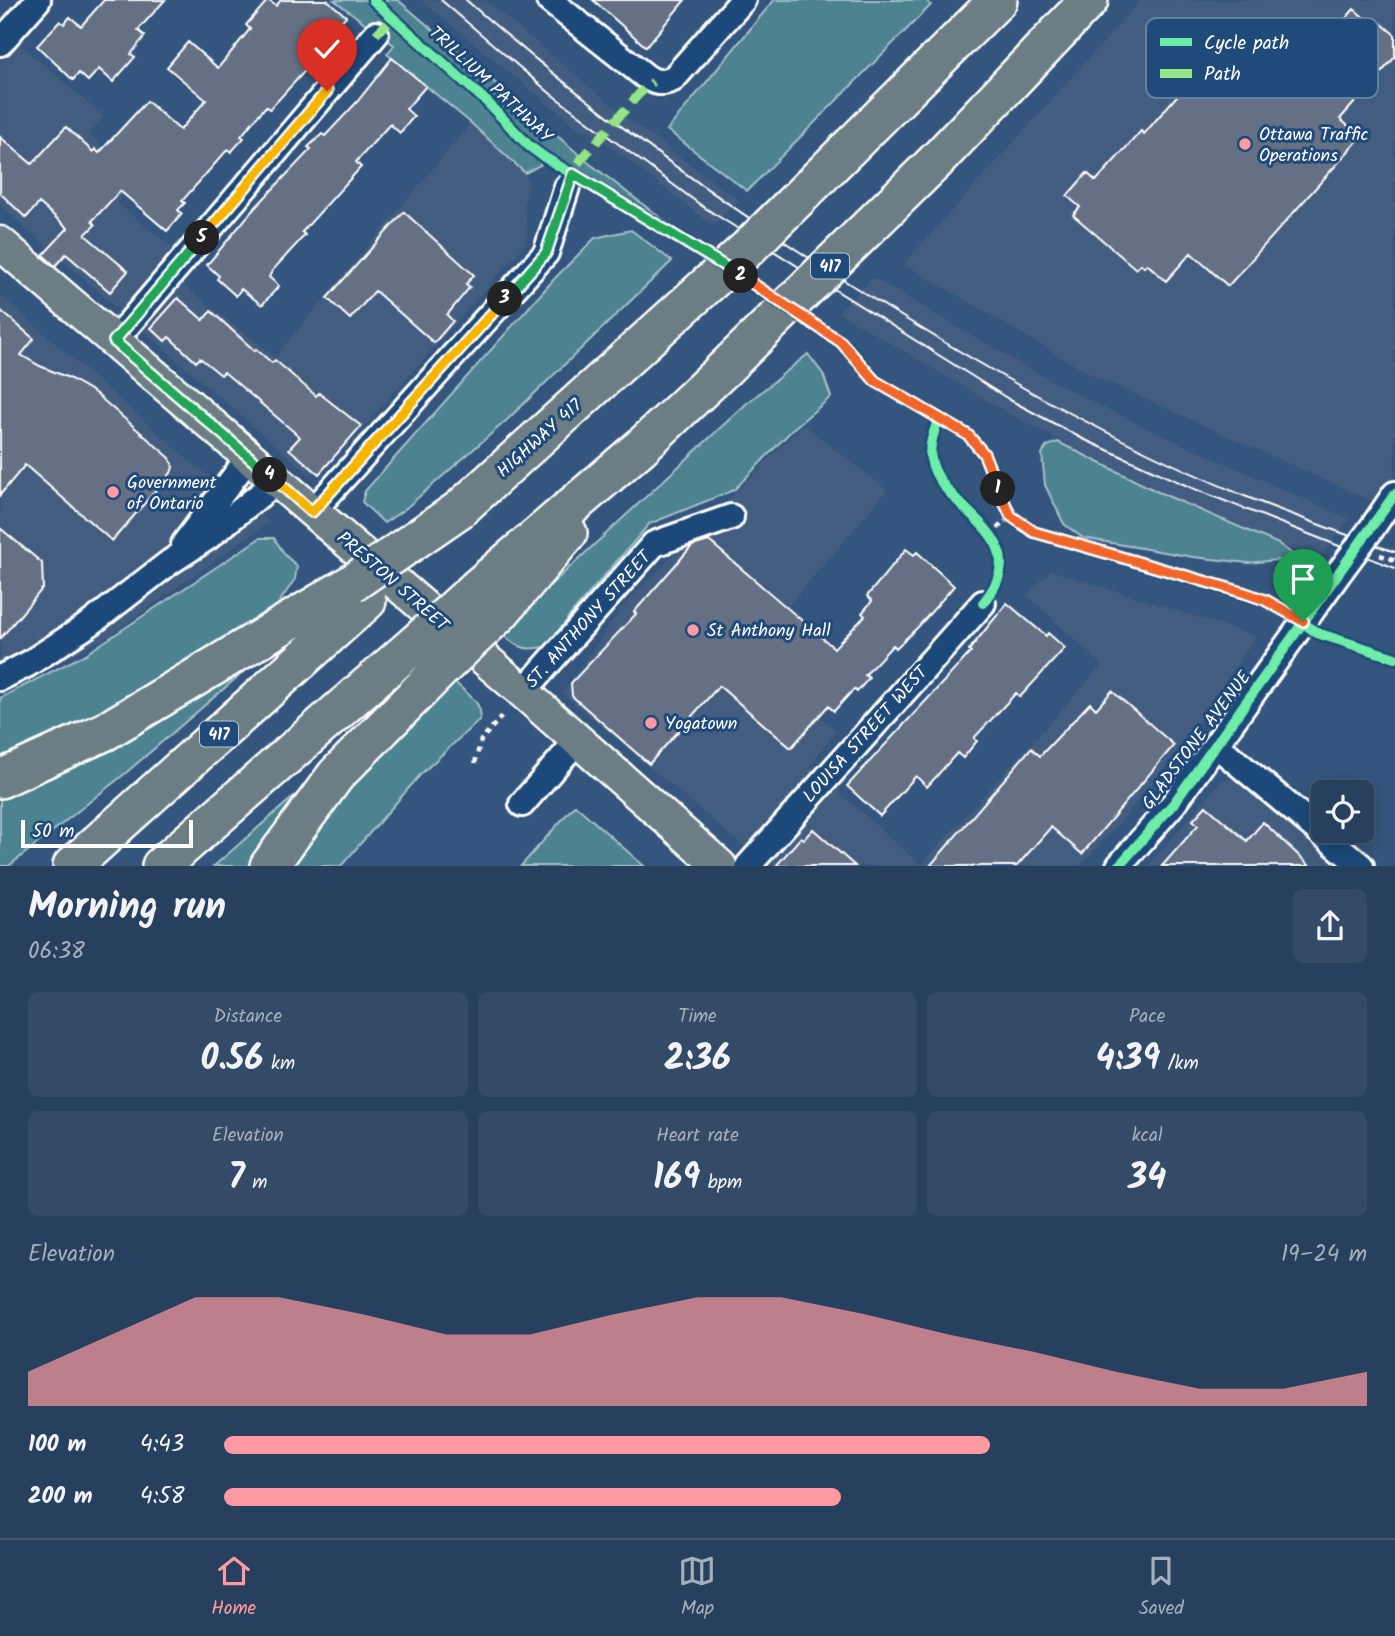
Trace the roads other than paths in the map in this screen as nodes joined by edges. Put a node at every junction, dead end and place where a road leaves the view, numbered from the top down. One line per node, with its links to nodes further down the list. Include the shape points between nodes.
1 (38, 0): 7 (street)
2 (549, 0): 3 (street, via 653,82 665,83)
3 (743, 0)
4 (998, 0): 17 (highway, HIGHWAY 417 / 417, bridge, via 748,248 460,509)
5 (1089, 0): 18 (highway, 417, bridge, via 936,161)
6 (376, 34): 10 (street)
7 (0, 43)
8 (567, 187): 14 (street, via 546,253)
9 (0, 243): 10 (main road, PRESTON STREET)
10 (114, 341): 11 (main road, PRESTON STREET)
11 (249, 457): 12 (main road, PRESTON STREET); 16 (street)
12 (277, 481): 14 (main road, PRESTON STREET); 16 (street)
13 (1395, 494): 23 (street, GLADSTONE AVENUE, bridge)
14 (312, 512): 21 (main road, PRESTON STREET)
15 (731, 517): 21 (street, ST. ANTHONY STREET, via 654,544)
16 (170, 562): 20 (street, via 91,623)
17 (359, 593): 24 (highway, via 106,731); 26 (highway, HIGHWAY 417 / 417)
18 (489, 600): 27 (highway, 417, bridge, via 416,643); 28 (highway, bridge, via 443,667 336,775)
19 (983, 603): 30 (street, LOUISA STREET WEST)
20 (0, 678)
21 (523, 692): 22 (main road, PRESTON STREET)
22 (578, 740): 25 (street); 29 (main road, PRESTON STREET)
23 (1216, 745): 31 (street, GLADSTONE AVENUE, via 1174,803); 32 (street)
24 (0, 779)
25 (522, 804)
26 (72, 866)
27 (161, 866)
28 (270, 866)
29 (720, 866)
30 (748, 866)
31 (1119, 866)
32 (1362, 866)

